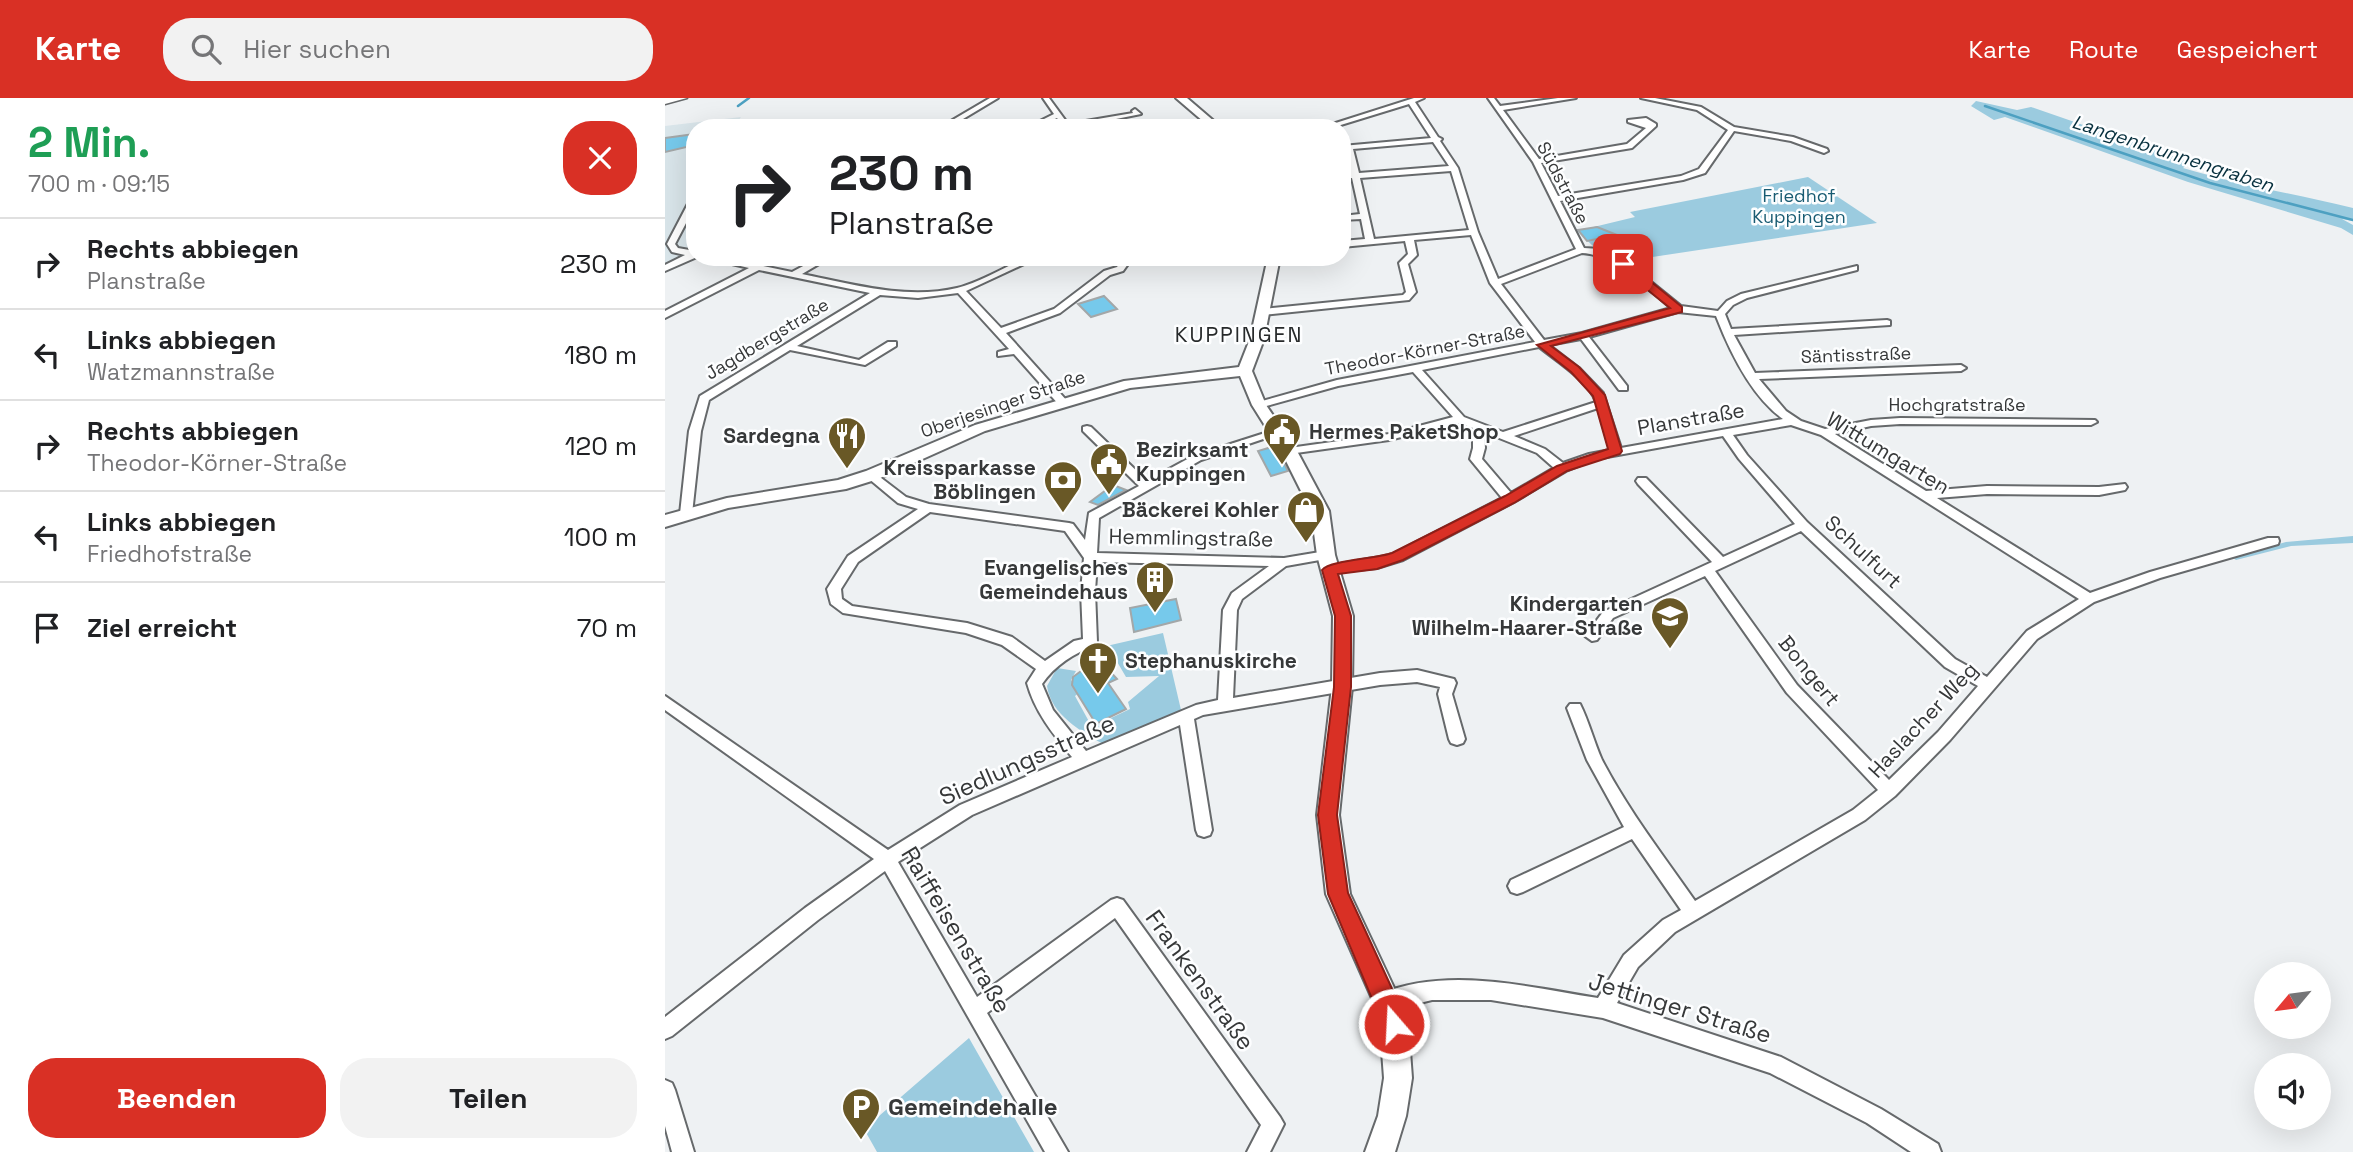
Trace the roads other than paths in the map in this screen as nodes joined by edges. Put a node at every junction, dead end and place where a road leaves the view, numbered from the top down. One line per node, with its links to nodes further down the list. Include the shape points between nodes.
1 (682, 98): 10 (main road)
2 (995, 98): 14 (street)
3 (1046, 98): 13 (street)
4 (1181, 98): 18 (main road)
5 (1491, 98): 11 (street, Südstraße)
6 (1573, 98): 11 (street)
7 (1644, 98): 9 (street)
8 (1416, 99): 19 (street); 22 (street)
9 (1656, 99): 21 (street, via 1699,108)
10 (665, 101)
11 (1499, 108): 26 (street, Südstraße)
12 (1135, 111): 17 (street, via 1138,114)
13 (1059, 115): 15 (street); 16 (street)
14 (959, 119)
15 (1050, 119)
16 (1062, 119)
17 (1111, 119)
18 (1206, 119)
19 (1351, 119)
20 (1648, 127): 26 (street, via 1629,146)
21 (1732, 129): 24 (street, via 1793,139); 30 (street, via 1702,171)
22 (1438, 139): 23 (street); 27 (street)
23 (1351, 147)
24 (1824, 151)
25 (1351, 162): 29 (street)
26 (1537, 162): 30 (street, Südstraße)
27 (1454, 168): 29 (street); 34 (street)
28 (1351, 176): 29 (street)
29 (1357, 176): 32 (street)
30 (1555, 199): 38 (street, Südstraße)
31 (686, 215): 39 (street, via 671,244)
32 (1366, 216): 33 (street); 36 (street)
33 (1351, 217)
34 (1474, 232): 35 (street); 50 (street)
35 (1409, 238): 36 (street); 54 (street, via 1413,255 1403,263 1411,292 1406,298)
36 (1370, 241): 37 (street)
37 (1351, 243)
38 (1581, 250): 50 (street); 53 (street, via 1597,251 1632,270)
39 (686, 252)
40 (686, 258): 46 (street)
41 (743, 266): 48 (street)
42 (810, 266): 49 (street)
43 (1015, 266): 51 (street)
44 (1122, 266): 58 (street, via 1057,311)
45 (1272, 266): 54 (main road)
46 (665, 268)
47 (1854, 268): 55 (street, via 1744,296)
48 (755, 269): 49 (street); 56 (street)
49 (793, 275): 52 (street)
50 (1495, 283): 62 (street)
51 (960, 290): 52 (street, via 918,295); 58 (street)
52 (878, 292): 63 (street, Jagdbergstraße)
53 (1678, 309): 55 (street); 60 (street, Theodor-Körner-Straße)
54 (1263, 312): 68 (main road)
55 (1720, 314): 59 (street, Wittumgarten)
56 (665, 315)
57 (1887, 323): 59 (street)
58 (999, 332): 64 (street)
59 (1727, 332): 69 (street, Wittumgarten)
60 (1583, 336): 62 (street, Theodor-Körner-Straße); 70 (street)
61 (892, 344): 63 (street, via 861,363)
62 (1542, 345): 67 (street, Theodor-Körner-Straße); 71 (street, via 1590,383)
63 (789, 346): 93 (street, Jagdbergstraße, via 704,398 695,431)
64 (1016, 350): 65 (street); 72 (street)
65 (1002, 354)
66 (1961, 368): 69 (street, Säntisstraße)
67 (1416, 369): 73 (street, Theodor-Körner-Straße, via 1337,383); 74 (street)
68 (1245, 371): 72 (main road, Oberjesinger Straße, via 1129,384); 73 (main road)
69 (1752, 376): 75 (street, Wittumgarten)
70 (1623, 388)
71 (1602, 403): 82 (street); 84 (street)
72 (1064, 404): 86 (main road, Oberjesinger Straße, via 945,441)
73 (1259, 405): 79 (main road)
74 (1461, 419): 77 (street); 83 (street, via 1389,437)
75 (1792, 421): 80 (street, Planstraße); 81 (street, Wittumgarten)
76 (2091, 422): 81 (street, Hochgratstraße, via 1901,421)
77 (1478, 425): 82 (street); 91 (street, via 1476,459)
78 (1087, 429): 88 (street)
79 (1278, 432): 83 (main road); 88 (street, Hemmlingstraße, via 1225,447)
80 (1726, 432): 84 (street, Planstraße); 96 (street, Schulfurt)
81 (1825, 433): 90 (street, Wittumgarten)
82 (1506, 435): 85 (street, via 1541,451)
83 (1289, 451): 101 (main road, via 1321,511)
84 (1615, 451): 85 (street, Planstraße)
85 (1562, 468): 91 (street, Planstraße)
86 (872, 475): 92 (street, via 902,500); 93 (main road, Oberjesinger Straße)
87 (1642, 481): 102 (street)
88 (1145, 485): 94 (street, Hemmlingstraße)
89 (2121, 487): 90 (street)
90 (1922, 495): 104 (street, Wittumgarten)
91 (1510, 499): 101 (street, Planstraße, via 1398,557 1377,564)
92 (928, 508): 97 (street); 106 (street, via 853,559 834,589 836,601 848,610 967,628 1007,641)
93 (686, 514): 95 (main road, Oberjesinger Straße)
94 (1093, 516): 97 (street, Hemmlingstraße); 99 (street)
95 (665, 521)
96 (1803, 524): 102 (street); 107 (street, Schulfurt, via 1950,663)
97 (1069, 527): 99 (street, Hemmlingstraße)
98 (2273, 541): 104 (street, Haslacher Weg)
99 (1090, 557): 100 (street, Hemmlingstraße); 106 (street, via 1090,642)
100 (1284, 562): 101 (street, Hemmlingstraße); 110 (street, via 1237,596 1230,610)
101 (1327, 562): 108 (main road, via 1343,616)
102 (1721, 563): 103 (street)
103 (1706, 569): 105 (street, via 1608,615); 115 (street, Bongert, via 1793,689)
104 (2089, 599): 107 (street, Haslacher Weg, via 2032,635)
105 (1592, 636)
106 (1045, 668): 114 (street, via 1034,683 1037,697)
107 (1988, 685): 115 (street, Haslacher Weg)
108 (1342, 687): 110 (street, Siedlungsstraße); 113 (street, Siedlungsstraße, via 1417,676 1449,683 1445,694); 121 (main road, via 1328,815 1338,894)
109 (665, 702): 118 (street, Raiffeisenstraße)
110 (1225, 704): 112 (street, Siedlungsstraße)
111 (1575, 708): 117 (street, via 1580,728)
112 (1186, 716): 114 (street, Siedlungsstraße); 116 (street)
113 (1457, 738)
114 (1084, 761): 118 (street, Siedlungsstraße, via 966,810)
115 (1889, 791): 120 (street, Haslacher Weg, via 1859,815)
116 (1204, 830)
117 (1634, 830): 119 (street); 120 (street)
118 (887, 859): 123 (street, Raiffeisenstraße); 124 (street, Siedlungsstraße)
119 (1517, 887)
120 (1692, 911): 122 (street, Haslacher Weg, via 1631,961)
121 (1387, 1001): 122 (street, Jettinger Straße, via 1432,991 1491,991); 129 (main road, via 1394,1024 1398,1078)
122 (1603, 1008): 130 (street, Jettinger Straße, via 1774,1064 1874,1116)
123 (974, 1011): 127 (street, Raiffeisenstraße); 128 (street, Frankenstraße, via 1117,906 1273,1124)
124 (665, 1029)
125 (665, 1090): 126 (street)
126 (683, 1152)
127 (1057, 1152)
128 (1258, 1152)
129 (1380, 1152)
130 (1930, 1152)

